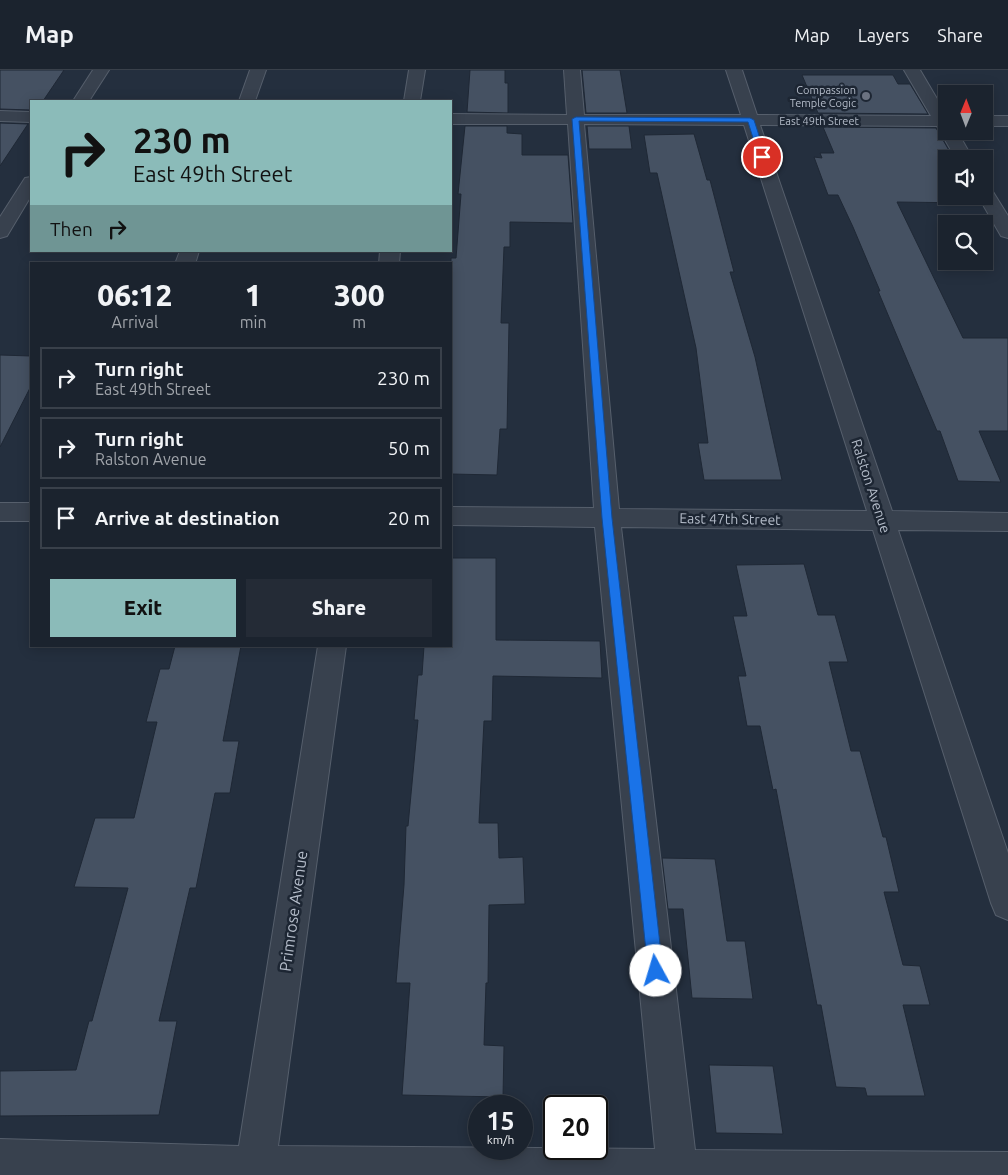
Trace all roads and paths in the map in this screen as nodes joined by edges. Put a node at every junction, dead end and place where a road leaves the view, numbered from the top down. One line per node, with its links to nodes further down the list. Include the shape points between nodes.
1 (101, 70): 7 (street)
2 (258, 70): 8 (street)
3 (417, 70): 9 (street)
4 (572, 70): 14 (street)
5 (734, 70): 15 (street, Ralston Avenue)
6 (912, 70): 10 (street)
7 (82, 100)
8 (247, 100)
9 (412, 100)
10 (938, 112)
11 (0, 116): 12 (street)
12 (30, 117)
13 (452, 119): 14 (street, East 49th Street)
14 (576, 119): 15 (street, East 49th Street); 26 (street)
15 (750, 120): 18 (street, East 49th Street); 27 (street, Ralston Avenue)
16 (993, 121): 17 (street)
17 (1008, 122)
18 (938, 125)
19 (30, 184): 21 (street)
20 (992, 205): 22 (street)
21 (0, 232)
22 (1008, 232)
23 (0, 512): 24 (street)
24 (30, 512)
25 (452, 516): 26 (street, East 47th Street)
26 (607, 518): 27 (street, East 47th Street); 32 (street)
27 (882, 520): 28 (street, East 47th Street); 30 (street, Ralston Avenue)
28 (1008, 522)
29 (332, 647): 33 (street, Primrose Avenue)
30 (1008, 903)
31 (0, 1159): 33 (street)
32 (677, 1168): 33 (street); 34 (street)
33 (255, 1170)
34 (1008, 1172)

